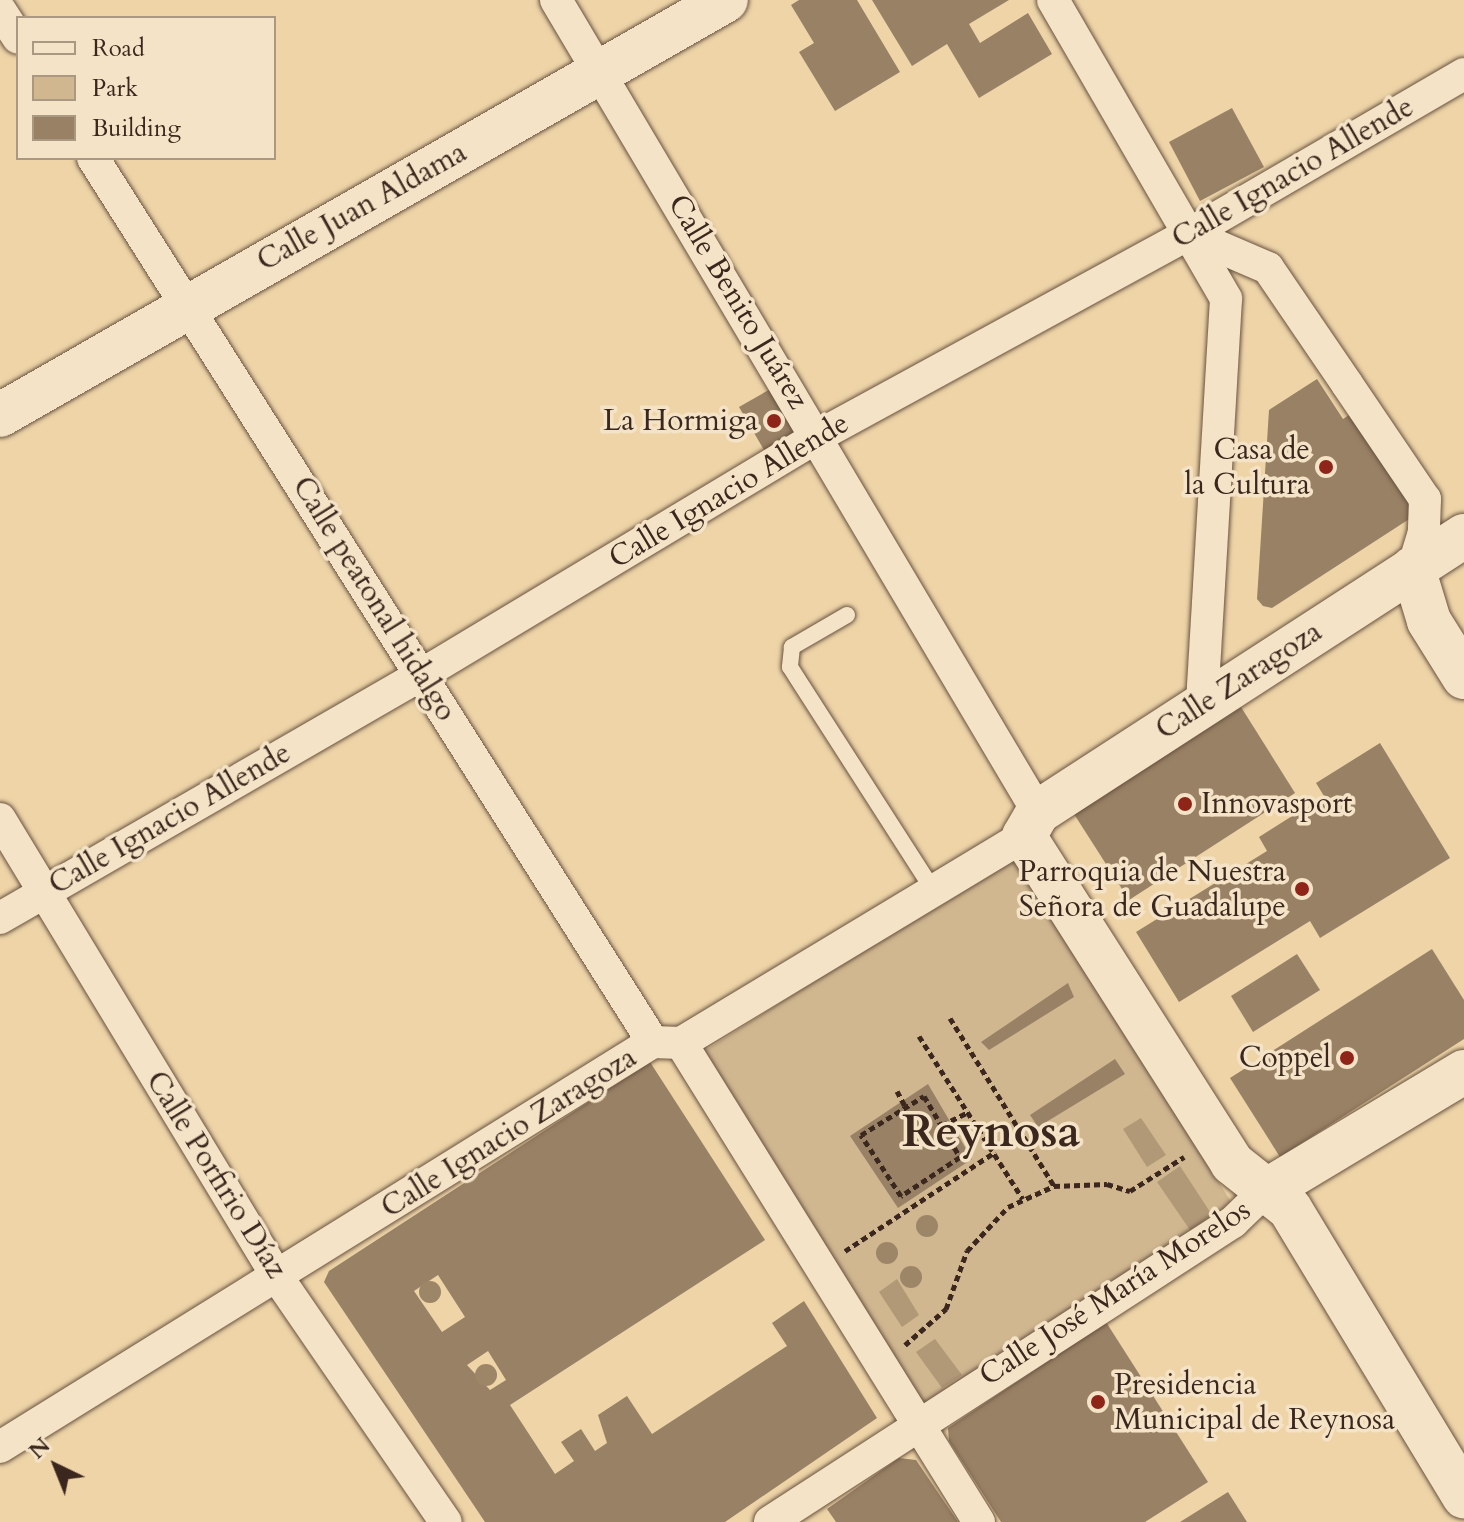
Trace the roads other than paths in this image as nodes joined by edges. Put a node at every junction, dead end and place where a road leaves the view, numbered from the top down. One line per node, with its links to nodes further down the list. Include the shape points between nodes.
1 (556, 0): 6 (street, Calle Benito Juárez)
2 (726, 0): 6 (main road, Calle Juan Aldama)
3 (1053, 0): 9 (street)
4 (0, 10): 5 (street)
5 (16, 35)
6 (599, 74): 10 (main road, Calle Juan Aldama); 12 (street, Calle Benito Juárez)
7 (1464, 74): 9 (street, Calle Ignacio Allende)
8 (94, 160): 10 (street, Calle peatonal hidalgo)
9 (1189, 234): 12 (street, Calle Ignacio Allende); 14 (street, via 1268,268 1425,499 1424,532); 18 (street, via 1226,299)
10 (186, 305): 11 (main road, Calle Juan Aldama); 16 (street, Calle peatonal hidalgo)
11 (0, 415)
12 (819, 437): 16 (street, Calle Ignacio Allende); 20 (street, Calle Benito Juárez)
13 (1464, 536): 14 (main road, Calle Zaragoza)
14 (1413, 568): 17 (main road, via 1429,621); 18 (main road, Calle Zaragoza)
15 (847, 615): 22 (lane, via 792,647 790,667)
16 (421, 675): 21 (street, Calle Ignacio Allende); 24 (street, Calle peatonal hidalgo)
17 (1464, 677)
18 (1202, 703): 20 (main road, Calle Zaragoza)
19 (0, 819): 21 (street, Calle Porfirio Díaz)
20 (1031, 824): 22 (street, Calle Ignacio Zaragoza); 26 (main road, via 1232,1163)
21 (43, 891): 23 (street, Calle Ignacio Allende); 27 (street, Calle Porfirio Díaz)
22 (934, 891): 24 (street, Calle Ignacio Zaragoza)
23 (0, 918)
24 (667, 1043): 27 (street, Calle Ignacio Zaragoza); 28 (street, Calle peatonal hidalgo)
25 (1464, 1072): 26 (main road, Calle José María Morelos)
26 (1264, 1192): 28 (street, Calle José María Morelos, via 1233,1222); 30 (main road, via 1290,1209)
27 (278, 1278): 29 (street, Calle Ignacio Zaragoza); 31 (street, Calle Porfirio Díaz)
28 (916, 1423): 32 (street, Calle José María Morelos); 33 (street, Calle peatonal hidalgo)
29 (0, 1447)
30 (1464, 1496)
31 (446, 1522)
32 (770, 1522)
33 (979, 1522)

